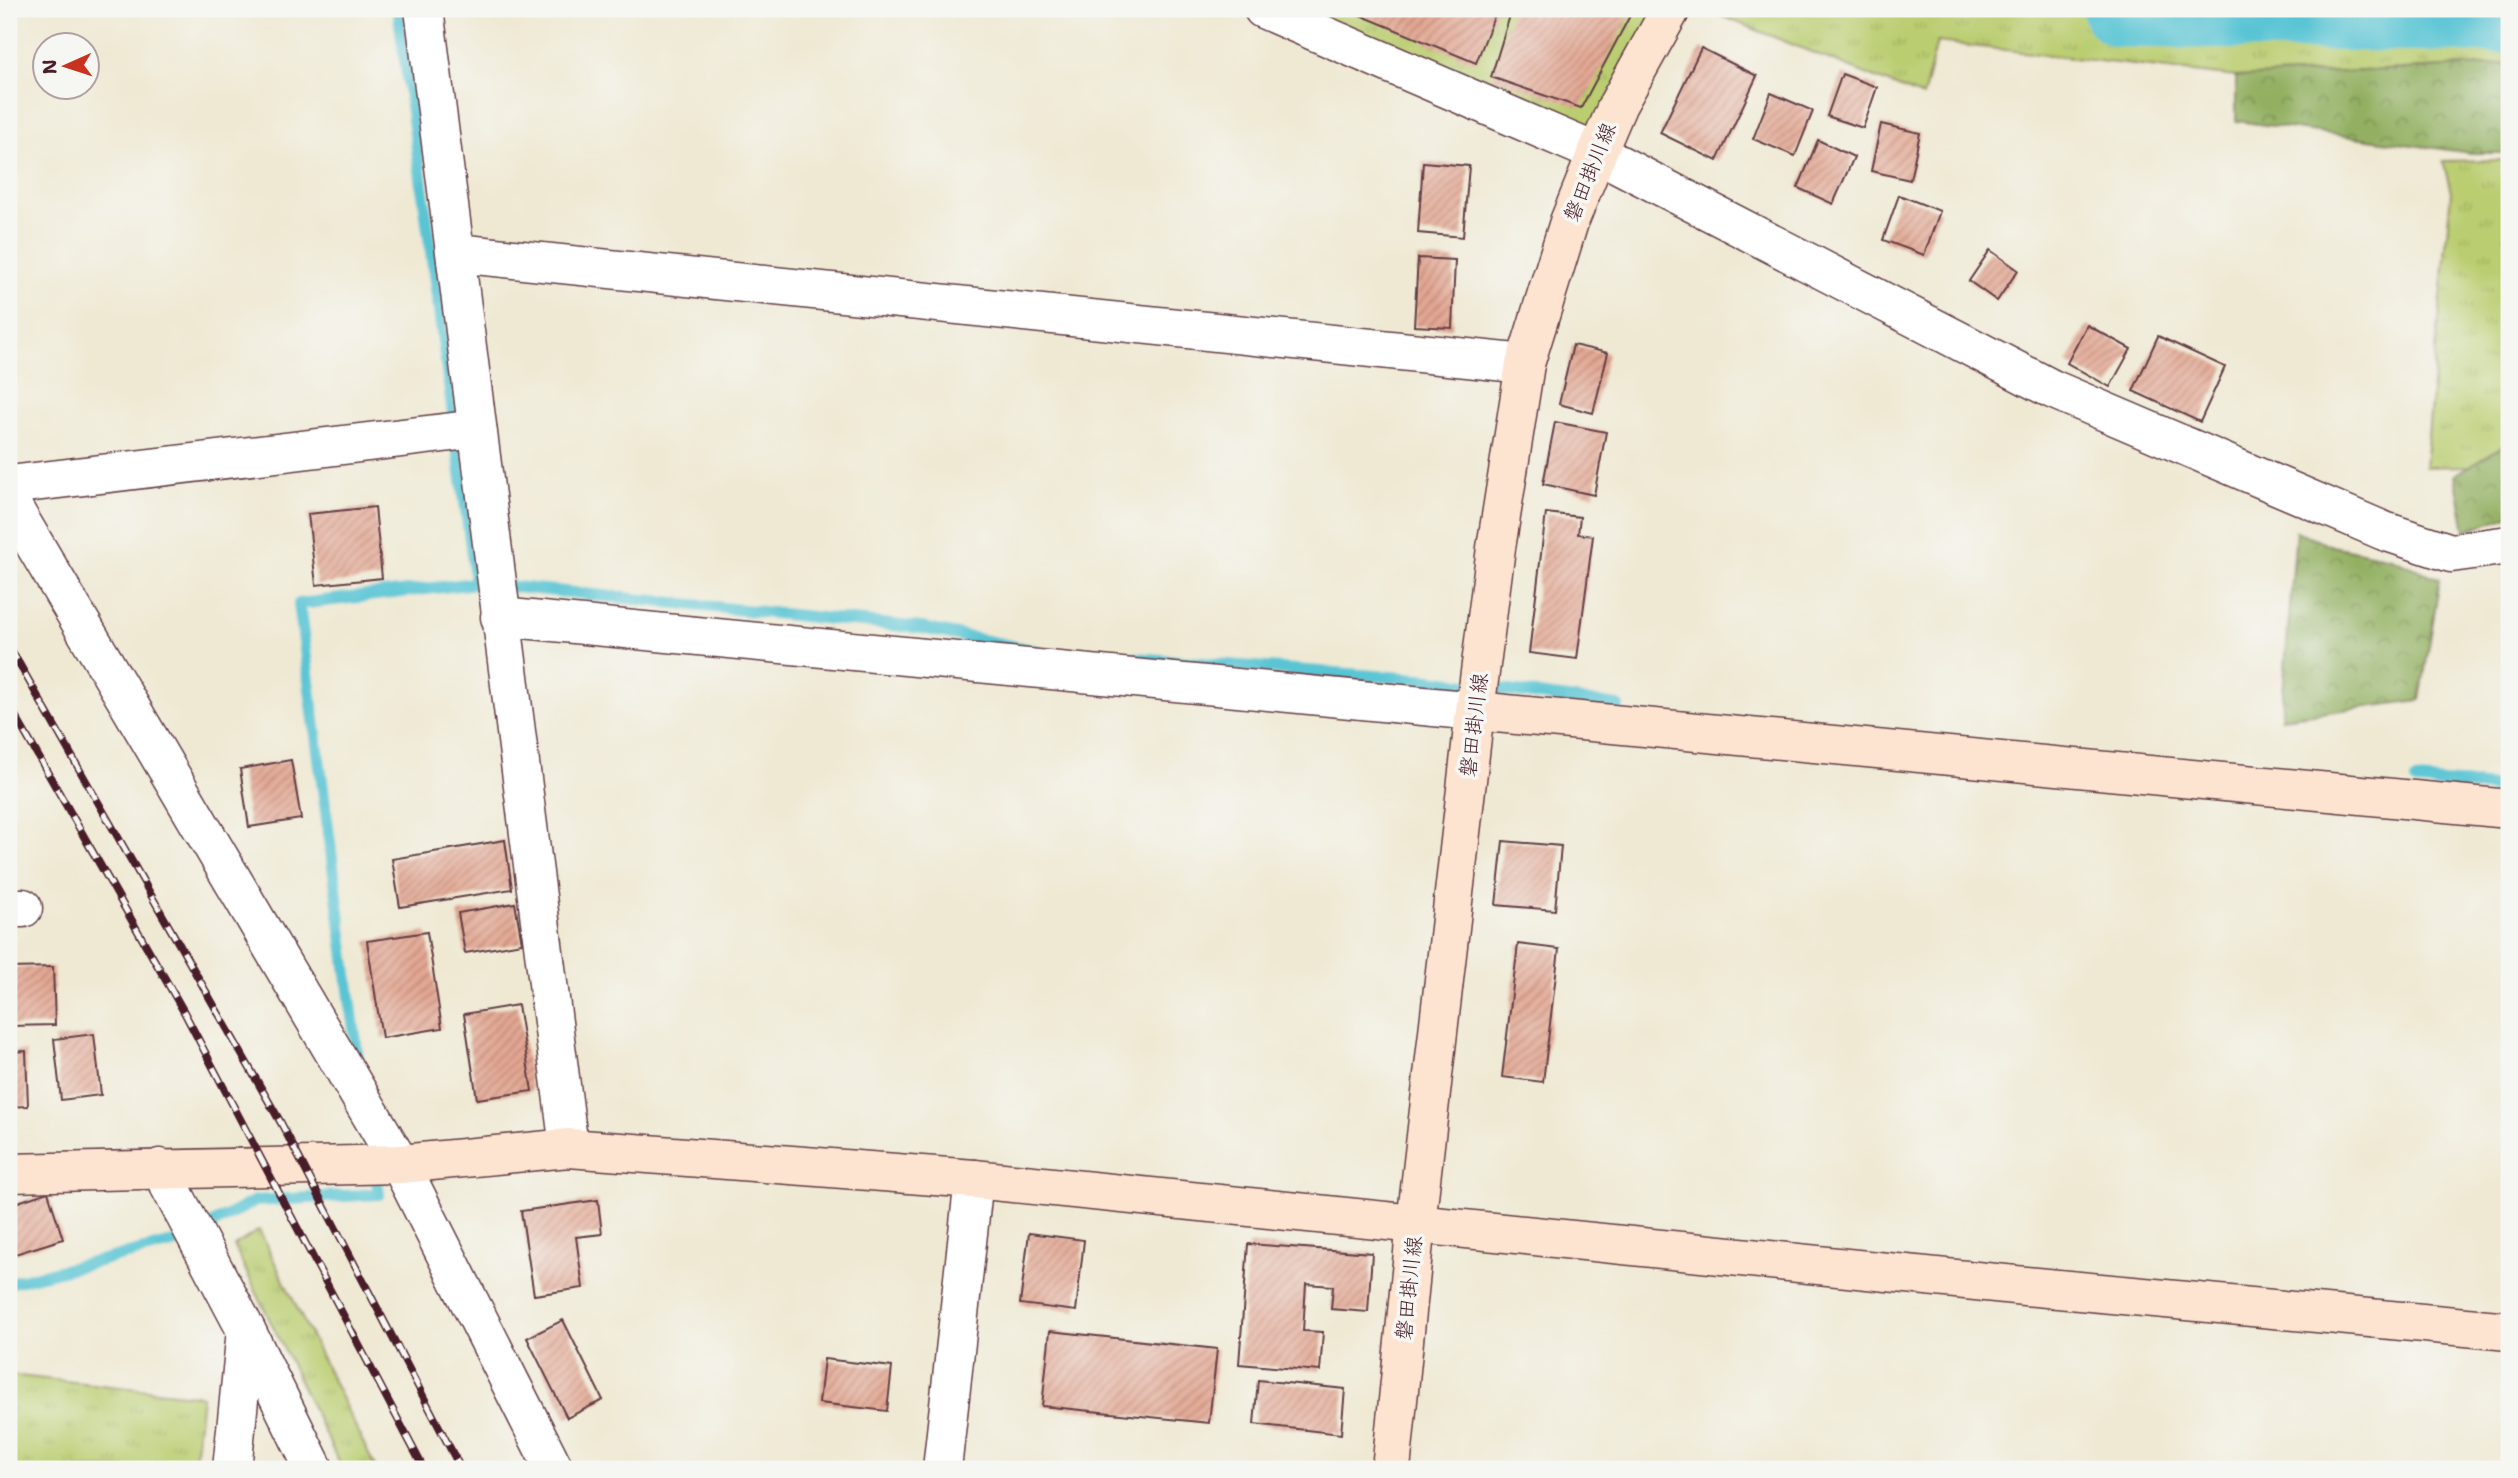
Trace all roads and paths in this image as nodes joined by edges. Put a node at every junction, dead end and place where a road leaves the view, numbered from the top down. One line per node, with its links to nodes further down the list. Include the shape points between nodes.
1 (424, 9): 5 (street)
2 (1263, 9): 4 (street)
3 (1671, 9): 4 (street, 磐田掛川線, via 1618,104)
4 (1597, 153): 6 (street, 磐田掛川線, via 1569,222); 10 (street, via 2052,389 2384,531 2451,553)
5 (456, 253): 6 (street); 7 (street)
6 (1525, 364): 12 (street, 磐田掛川線)
7 (477, 429): 8 (street); 11 (street)
8 (9, 485)
9 (9, 501): 15 (street)
10 (2509, 545)
11 (500, 617): 12 (street); 14 (street)
12 (1475, 711): 13 (street); 19 (street, 磐田掛川線)
13 (2509, 808)
14 (569, 1149): 15 (street); 18 (street)
15 (400, 1164): 16 (street); 24 (street)
16 (160, 1168): 17 (street); 20 (street)
17 (9, 1173)
18 (974, 1179): 19 (street); 25 (street)
19 (1416, 1223): 21 (street); 26 (street, 磐田掛川線)
20 (246, 1330): 22 (street); 23 (street)
21 (2509, 1331)
22 (232, 1469)
23 (314, 1469)
24 (554, 1469)
25 (942, 1469)
26 (1391, 1469)

